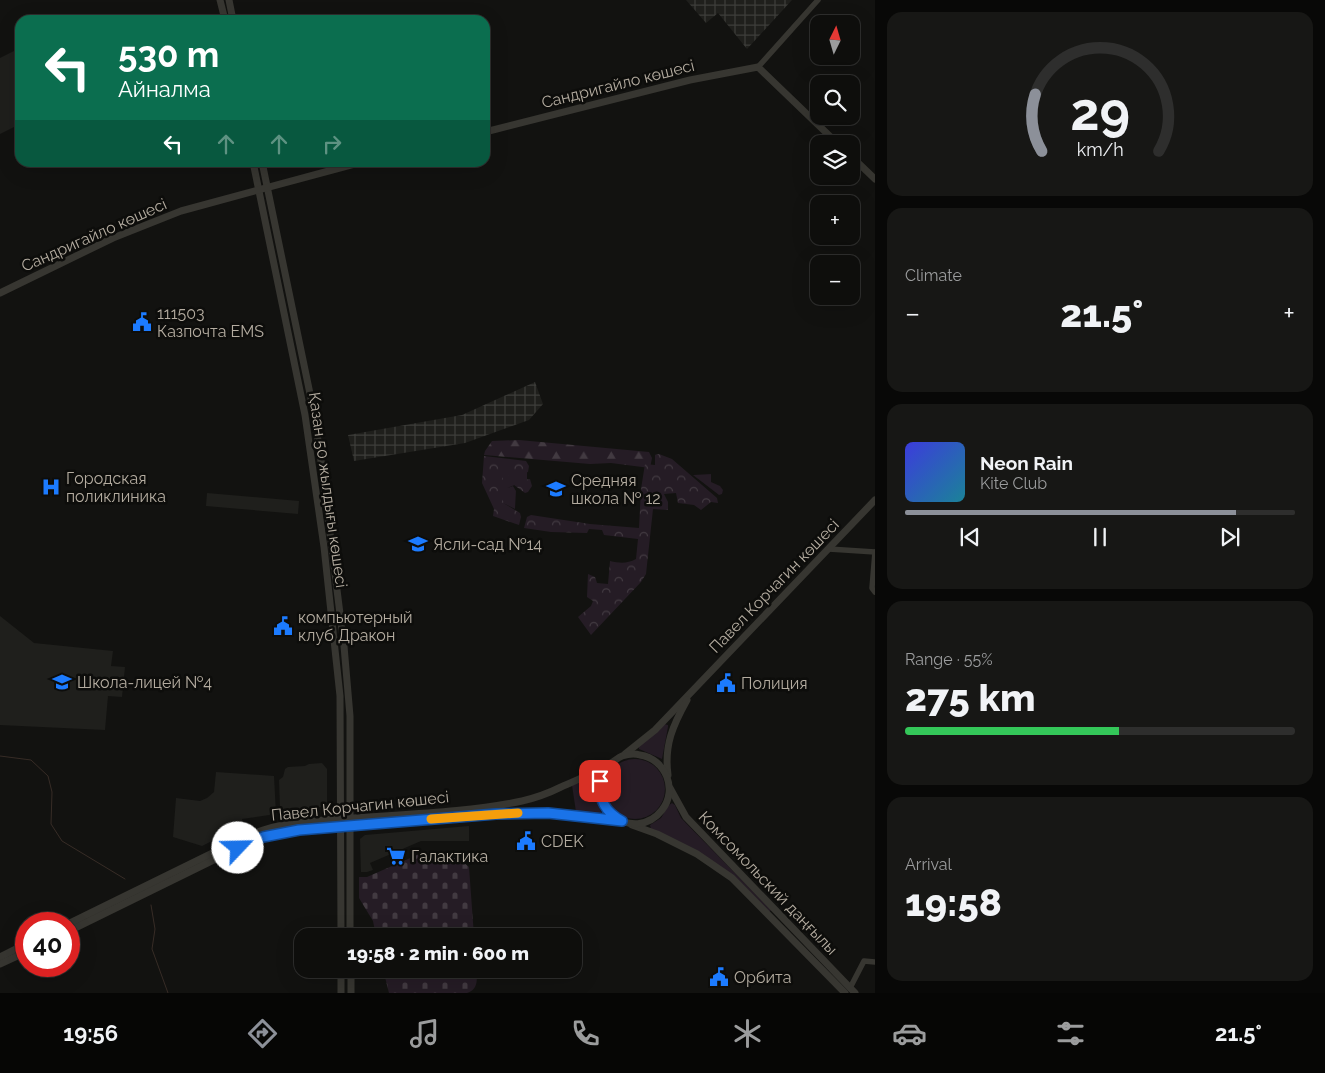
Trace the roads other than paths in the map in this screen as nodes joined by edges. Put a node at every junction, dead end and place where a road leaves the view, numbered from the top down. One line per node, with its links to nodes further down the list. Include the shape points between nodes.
1 (220, 0): 4 (street)
2 (229, 0): 5 (street)
3 (818, 0): 6 (street)
4 (224, 15)
5 (232, 15)
6 (758, 67): 7 (street, Сандригайло көшесі, via 690,80); 8 (street)
7 (490, 131)
8 (829, 135)
9 (860, 165): 13 (street)
10 (254, 167): 15 (street, Қазан 50 жылдығы көшесі)
11 (263, 167): 14 (street, Қазан 50 жылдығы көшесі)
12 (344, 167): 14 (street)
13 (875, 179)
14 (267, 188): 15 (street, Сандригайло көшесі); 16 (street, Қазан 50 жылдығы көшесі)
15 (258, 190): 17 (street, Қазан 50 жылдығы көшесі); 18 (street, Сандригайло көшесі, via 157,220)
16 (276, 230): 17 (street); 19 (street, Қазан 50 жылдығы көшесі)
17 (268, 232): 20 (street, Қазан 50 жылдығы көшесі)
18 (0, 294)
19 (307, 383): 20 (street); 25 (street, Қазан 50 жылдығы көшесі, via 321,462)
20 (299, 384): 26 (street, Қазан 50 жылдығы көшесі, via 311,446)
21 (875, 500): 22 (street, Павел Корчагин көшесі)
22 (829, 549): 23 (street); 27 (street, Павел Корчагин көшесі)
23 (875, 552): 24 (street)
24 (873, 590)
25 (344, 646): 26 (street); 33 (street, Қазан 50 жылдығы көшесі, via 350,716)
26 (335, 647): 34 (street, Қазан 50 жылдығы көшесі, via 340,696)
27 (692, 691): 28 (street, Павел Корчагин көшесі, via 655,730); 30 (street, Павел Корчагин көшесі, via 670,735)
28 (620, 757): 29 (street); 30 (street, via 639,754 649,757 664,770)
29 (610, 764): 32 (street, Павел Корчагин көшесі, via 561,788 521,801); 35 (street, via 600,781 599,791 606,810)
30 (668, 779): 31 (street)
31 (669, 787): 35 (street, via 666,805 660,812 645,822); 48 (street, Комсомольский даңғылы, via 686,817)
32 (389, 818): 33 (street, Павел Корчагин көшесі); 35 (street, Павел Корчагин көшесі, via 517,813 583,816)
33 (350, 821): 34 (street, Павел Корчагин көшесі); 40 (street, Қазан 50 жылдығы көшесі)
34 (342, 822): 36 (street, Павел Корчагин көшесі); 39 (street, Қазан 50 жылдығы көшесі)
35 (624, 822): 48 (street, Комсомольский даңғылы, via 696,854 732,878)
36 (298, 826): 37 (street, Павел Корчагин көшесі, via 262,830); 38 (street, Павел Корчагин көшесі, via 238,848)
37 (80, 918)
38 (80, 926)
39 (341, 928)
40 (350, 928)
41 (15, 950): 42 (street)
42 (0, 957)
43 (15, 957): 45 (street)
44 (875, 962): 48 (street, via 864,961)
45 (0, 964)
46 (341, 978): 49 (street)
47 (351, 978): 50 (street)
48 (849, 992)
49 (341, 993)
50 (351, 993)

